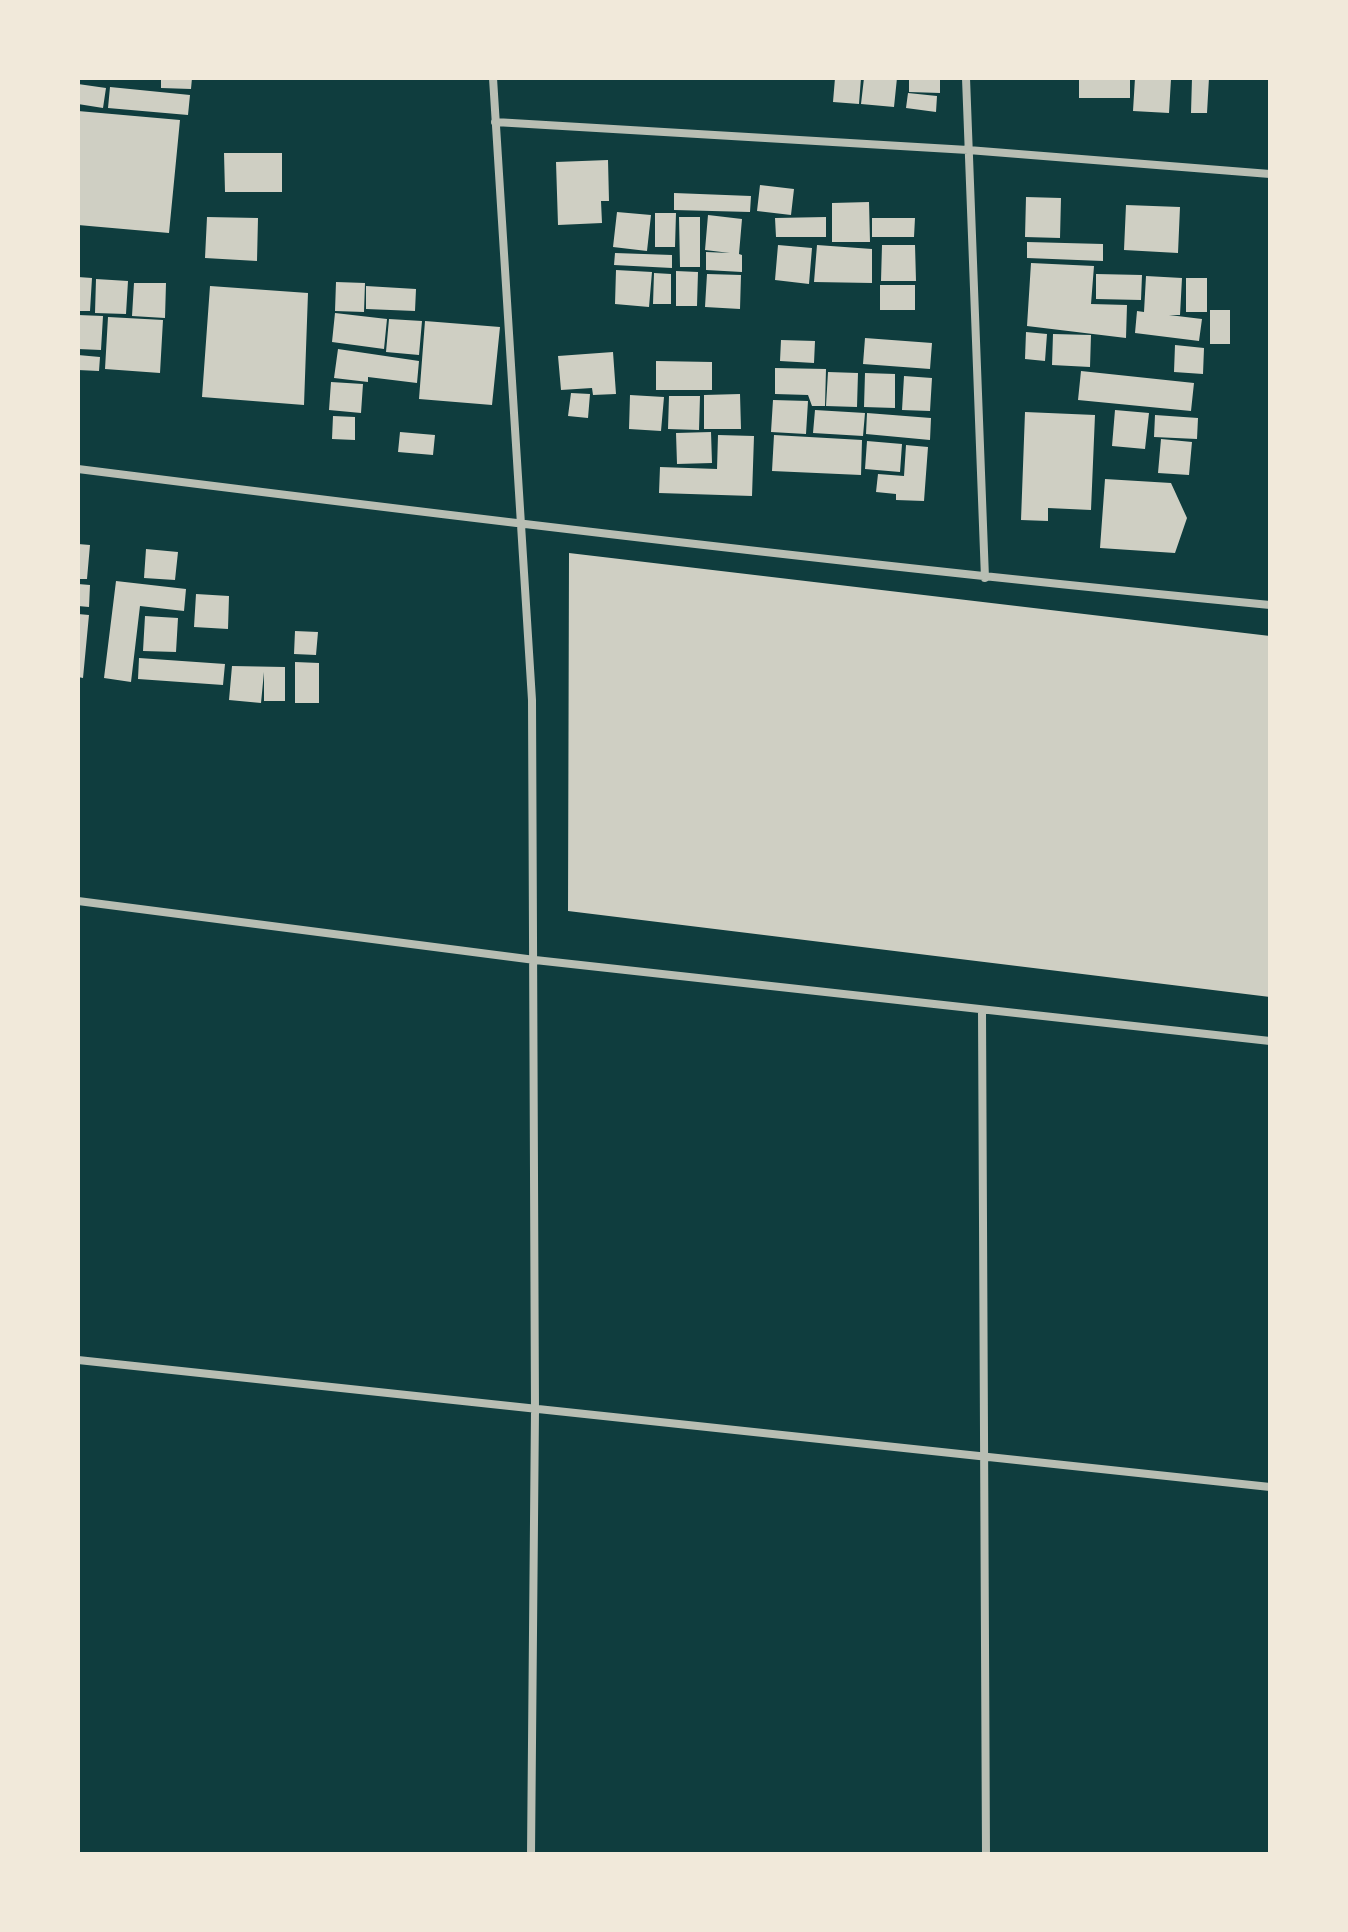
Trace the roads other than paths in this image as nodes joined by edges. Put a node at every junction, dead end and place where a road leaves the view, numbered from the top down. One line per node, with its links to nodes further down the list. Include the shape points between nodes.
1 (493, 78): 3 (street)
2 (966, 78): 4 (street)
3 (495, 122): 4 (street); 7 (street)
4 (968, 150): 5 (street); 8 (street)
5 (1270, 174)
6 (78, 469): 7 (street)
7 (519, 524): 8 (street); 11 (street, via 532,700)
8 (985, 578): 9 (street)
9 (1270, 605)
10 (78, 901): 11 (street)
11 (535, 960): 12 (street); 15 (street)
12 (982, 1011): 13 (street); 16 (street)
13 (1270, 1041)
14 (78, 1360): 15 (street)
15 (535, 1410): 16 (street); 18 (street)
16 (985, 1454): 17 (street); 19 (street)
17 (1270, 1487)
18 (531, 1854)
19 (986, 1854)

